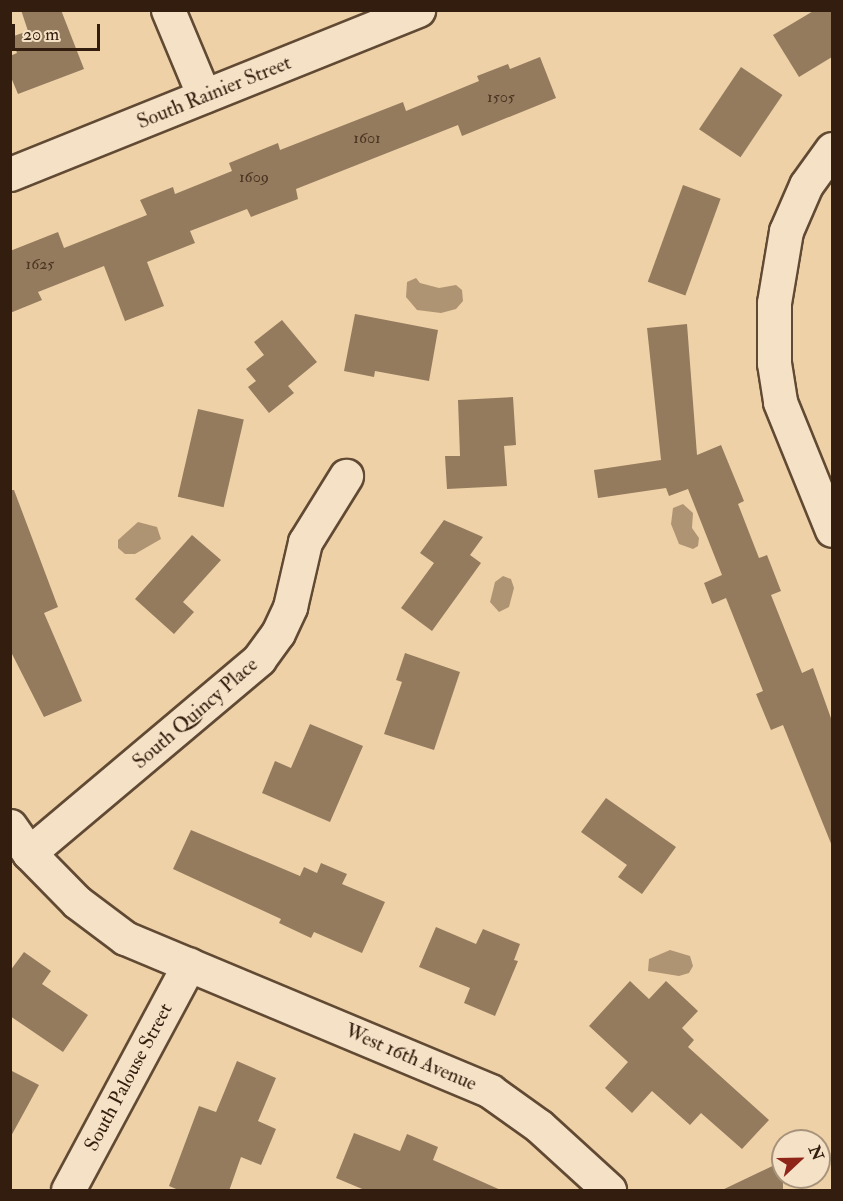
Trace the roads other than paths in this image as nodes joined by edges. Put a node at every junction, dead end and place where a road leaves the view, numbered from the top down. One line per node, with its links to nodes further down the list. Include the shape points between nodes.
1 (168, 10): 3 (street)
2 (418, 10): 3 (street, South Rainier Street)
3 (204, 96): 5 (street, South Rainier Street)
4 (832, 149): 7 (street, via 806,185 786,231 774,303 774,363 780,402)
5 (10, 174)
6 (346, 476): 8 (street, South Quincy Place, via 305,542 290,606 259,659)
7 (832, 530)
8 (20, 840): 9 (street, West 16th Avenue, via 77,902 125,938)
9 (189, 964): 10 (street, South Palouse Street); 11 (street, West 16th Avenue, via 490,1091 539,1126)
10 (68, 1191)
11 (609, 1191)

